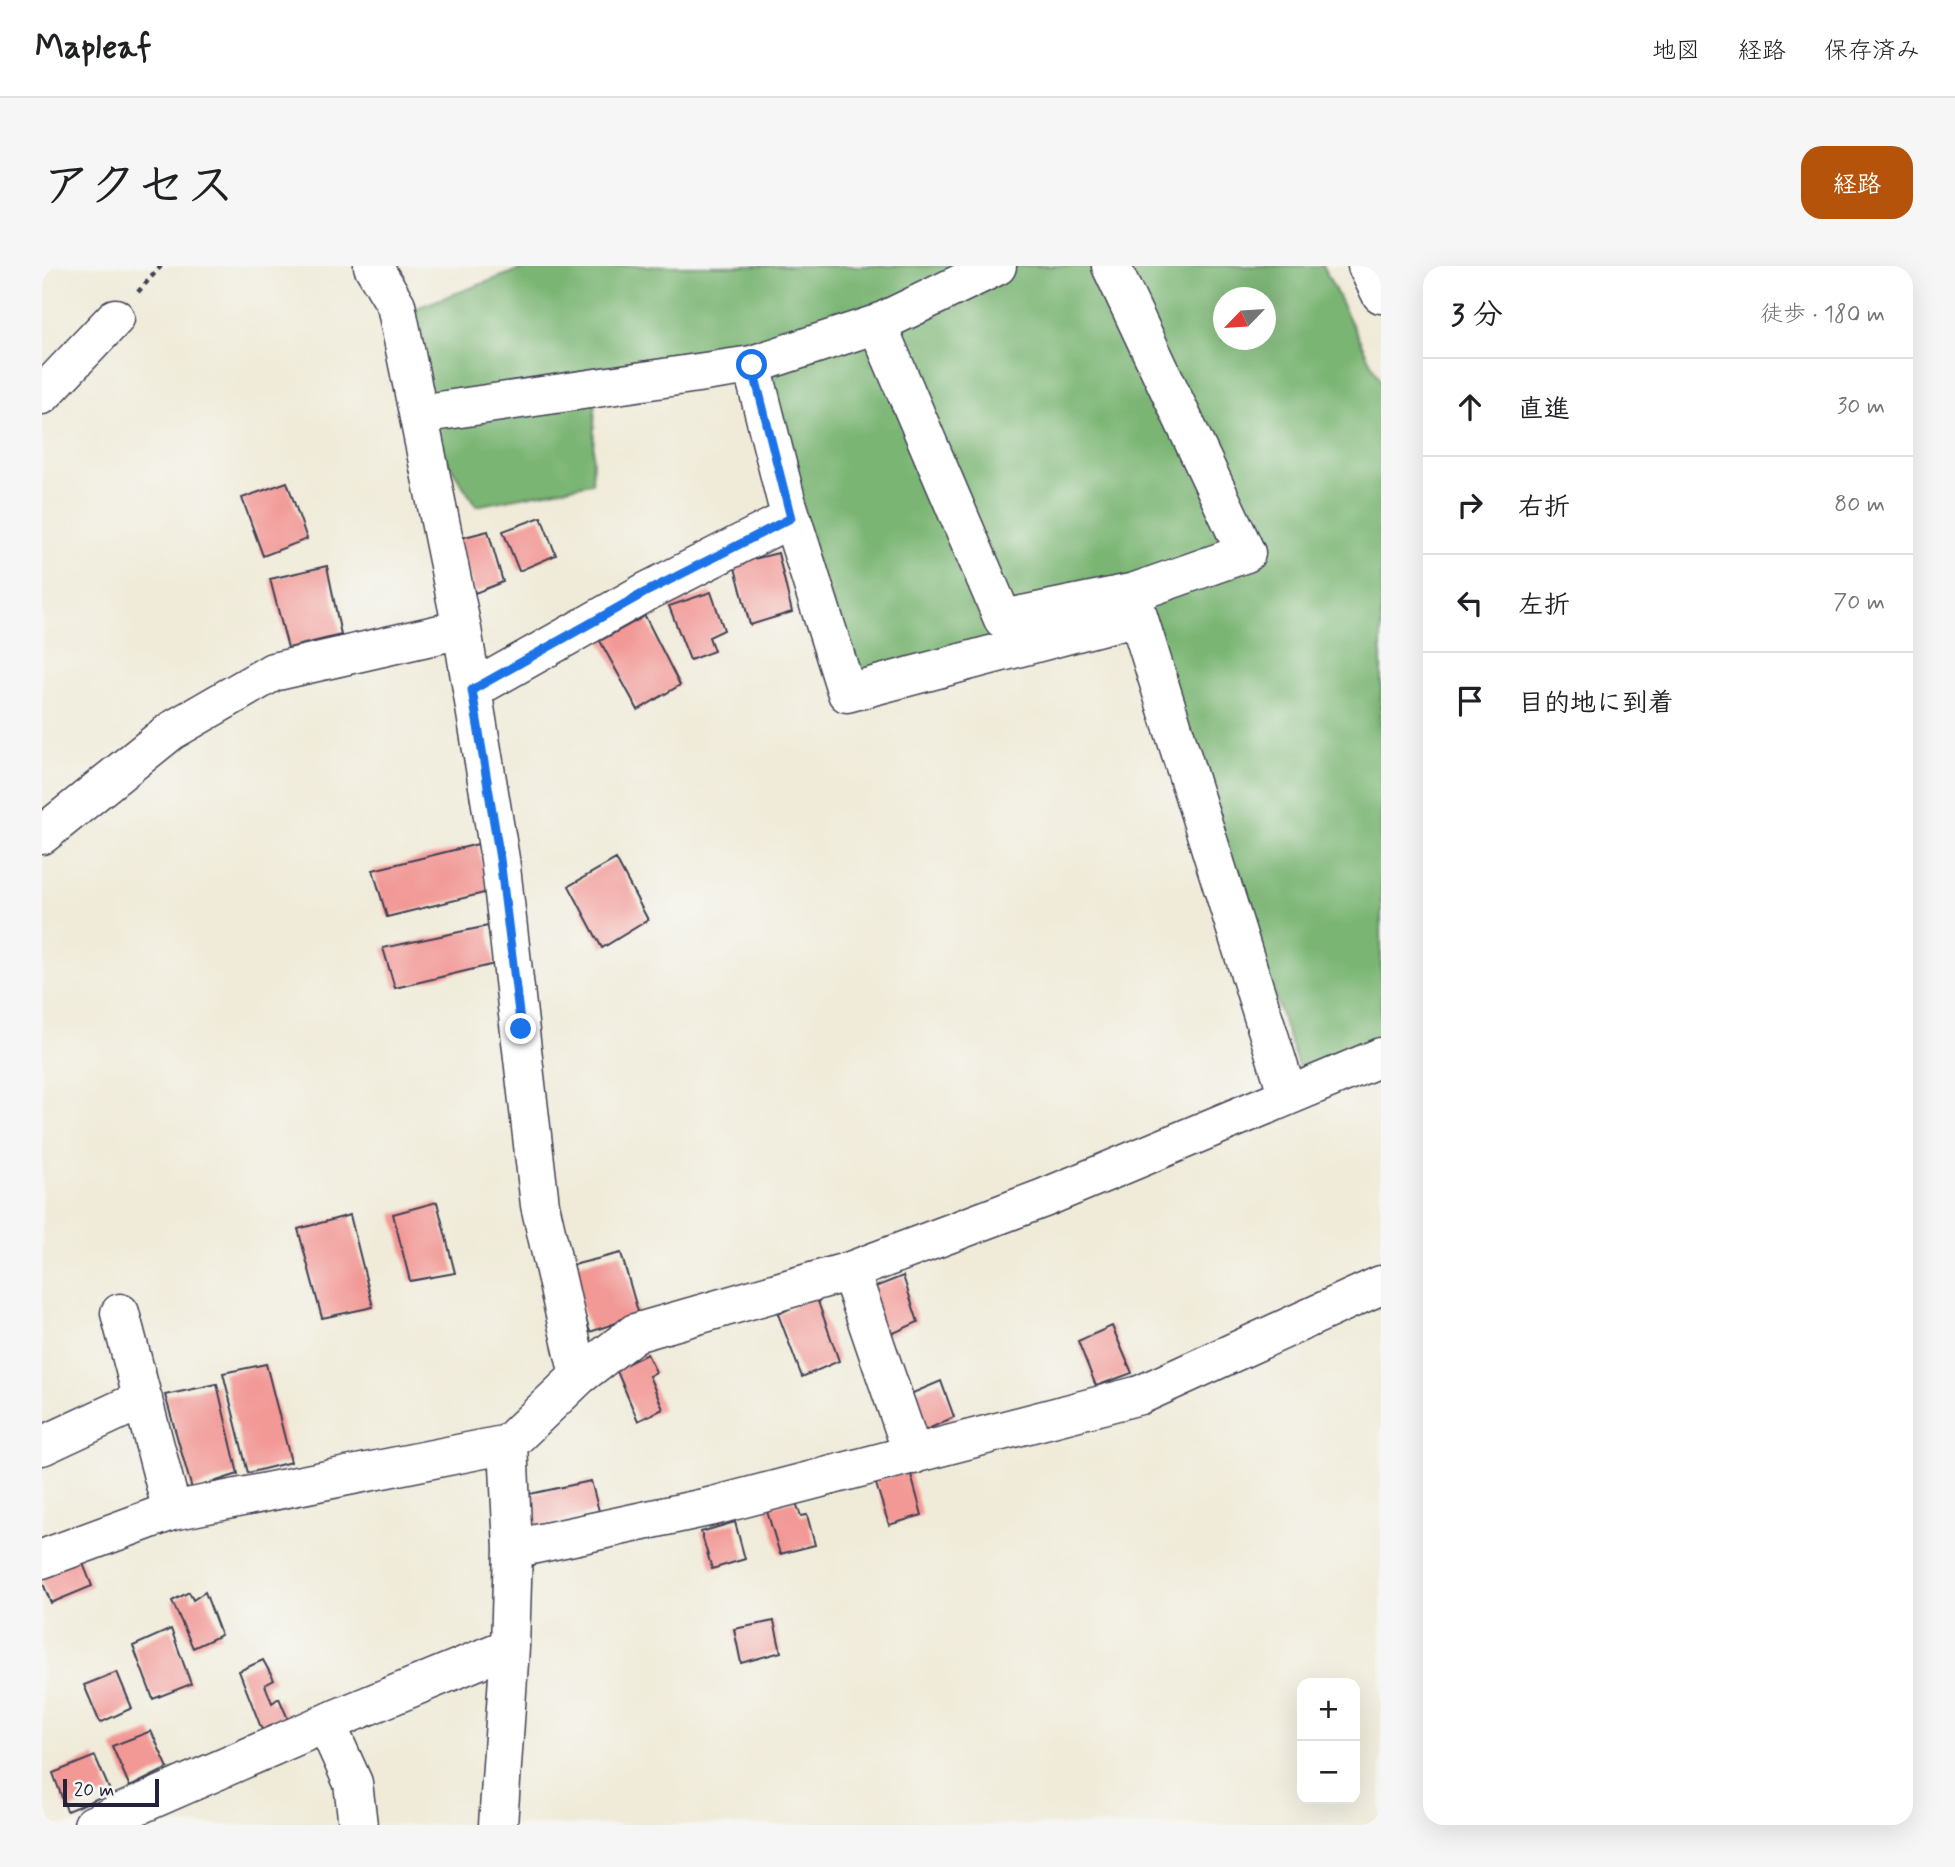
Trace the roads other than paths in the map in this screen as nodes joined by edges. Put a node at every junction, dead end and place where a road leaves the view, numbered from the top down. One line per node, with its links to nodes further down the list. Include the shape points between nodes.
1 (373, 266): 10 (street, via 396,304)
2 (997, 266): 7 (street)
3 (1111, 266): 7 (street, via 1247,554 1135,593 1003,619)
4 (1367, 266): 5 (street)
5 (1381, 294)
6 (115, 318): 9 (street)
7 (877, 324): 8 (street)
8 (752, 365): 10 (street); 11 (street)
9 (42, 395)
10 (419, 414): 12 (street)
11 (791, 518): 13 (street, via 644,593); 16 (street, via 847,693 1138,616)
12 (462, 629): 13 (street); 14 (street, via 273,672 171,732)
13 (472, 690): 20 (street, via 500,859 540,1205)
14 (42, 835)
15 (1379, 1063): 16 (street)
16 (1287, 1096): 17 (street, via 1044,1199)
17 (850, 1271): 20 (street, via 635,1333); 24 (street)
18 (1381, 1285): 24 (street, via 1140,1395)
19 (120, 1313): 21 (street)
20 (579, 1376): 22 (street)
21 (143, 1399): 23 (street); 25 (street)
22 (508, 1444): 25 (street); 26 (street)
23 (42, 1446)
24 (913, 1455): 26 (street, via 713,1506)
25 (172, 1511): 27 (street)
26 (513, 1549): 28 (street)
27 (42, 1559)
28 (510, 1647): 29 (street); 32 (street)
29 (326, 1723): 30 (street); 31 (street, via 353,1783)
30 (106, 1822)
31 (358, 1825)
32 (498, 1825)

